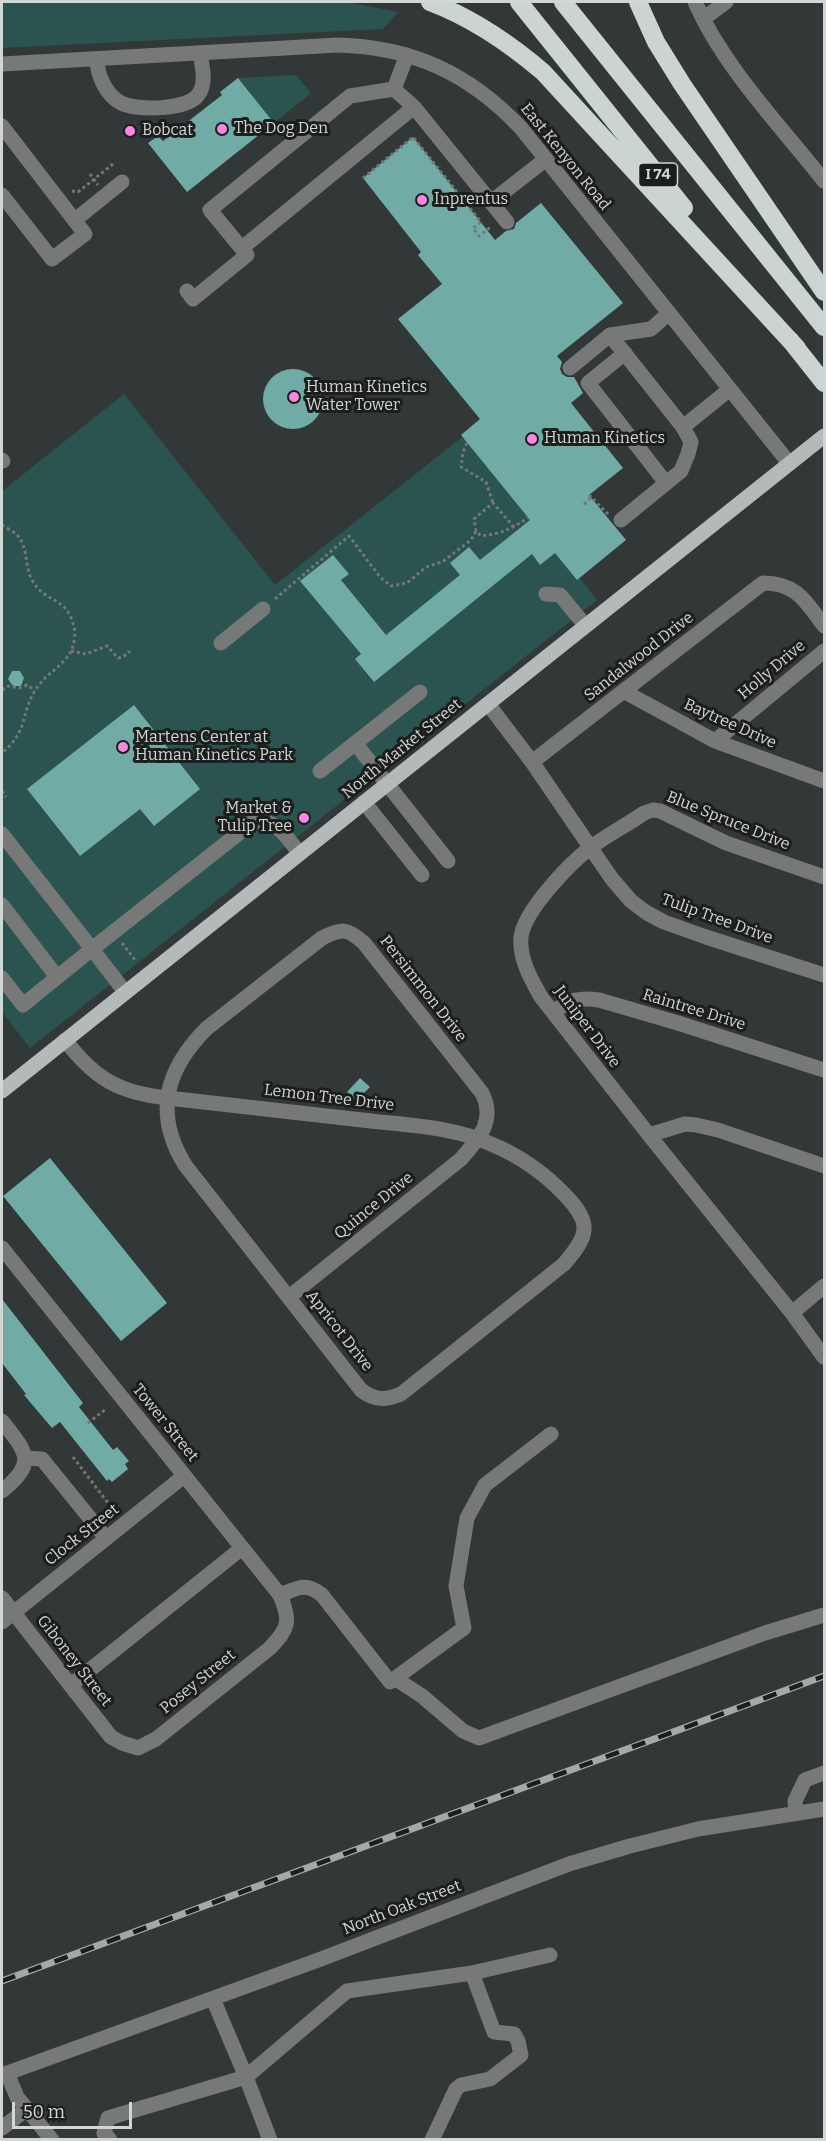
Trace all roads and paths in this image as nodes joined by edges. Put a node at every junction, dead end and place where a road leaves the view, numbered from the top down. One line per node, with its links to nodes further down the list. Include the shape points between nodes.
1 (430, 2): 31 (highway, via 487,29 543,72)
2 (519, 2): 31 (highway, I 74)
3 (563, 2): 29 (highway, I 74)
4 (638, 2): 27 (highway, via 656,42 682,84)
5 (695, 2): 7 (street)
6 (726, 2): 7 (street)
7 (703, 19): 18 (street, via 735,70)
8 (200, 53): 9 (street, East Kenyon Road, via 338,45); 10 (street, East Kenyon Road); 10 (street, via 203,85 198,96 182,105 159,107 121,103 103,82)
9 (407, 55): 12 (street); 15 (street, East Kenyon Road, via 452,73 481,92 501,108)
10 (97, 59): 11 (street, East Kenyon Road)
11 (2, 64)
12 (394, 89): 13 (street); 25 (street, via 350,96 210,210)
13 (414, 107): 22 (street); 25 (street)
14 (2, 126): 23 (street)
15 (546, 159): 22 (street); 28 (street, East Kenyon Road)
16 (113, 164): 20 (path, via 78,192)
17 (363, 178): 24 (path, via 413,137 481,222 473,228 479,236)
18 (825, 181)
19 (122, 182): 23 (street)
20 (70, 190)
21 (2, 195): 23 (street, via 52,259 85,234)
22 (491, 202): 24 (street)
23 (75, 220)
24 (505, 220)
25 (242, 248): 26 (street, via 247,255 194,298)
26 (187, 291)
27 (825, 292)
28 (669, 313): 30 (street, via 651,329); 35 (street, East Kenyon Road)
29 (825, 327)
30 (610, 335): 32 (street); 33 (street)
31 (796, 348): 34 (highway, I 74)
32 (625, 354): 36 (street); 40 (street, via 588,383)
33 (570, 368)
34 (825, 383)
35 (730, 389): 36 (street); 39 (street, East Kenyon Road)
36 (683, 427): 40 (street, via 691,442 688,454 681,471)
37 (825, 436): 39 (main road, North Market Street)
38 (467, 443): 41 (path, via 461,467 486,483)
39 (789, 463): 50 (main road, North Market Street)
40 (666, 483): 44 (street)
41 (493, 502): 46 (path); 47 (path, via 474,519)
42 (584, 504): 44 (path, via 590,496 617,524)
43 (528, 518): 46 (path)
44 (621, 520)
45 (2, 525): 53 (path, via 17,535 34,584 69,611 75,629)
46 (514, 527): 47 (path, via 481,536)
47 (476, 531): 49 (path, via 471,540 442,562 426,567 407,583 391,586 349,536)
48 (546, 594): 50 (street, via 560,595)
49 (263, 609): 52 (street)
50 (585, 626): 60 (main road, North Market Street)
51 (825, 626): 59 (street, Sandalwood Drive, via 787,586 758,586)
52 (220, 643)
53 (71, 651): 54 (path, via 86,654 106,646 118,658); 57 (path)
54 (130, 651)
55 (825, 651): 61 (street, Holly Drive)
56 (2, 690): 57 (path, via 27,685)
57 (36, 690): 63 (path, via 20,733)
58 (420, 692): 62 (street)
59 (625, 692): 61 (street, Baytree Drive); 64 (street, Sandalwood Drive)
60 (488, 704): 64 (street); 67 (main road, North Market Street)
61 (715, 741): 66 (street, Baytree Drive)
62 (355, 743): 65 (street); 67 (street)
63 (2, 753)
64 (532, 762): 72 (street)
65 (320, 771)
66 (825, 781)
67 (387, 784): 70 (main road, North Market Street); 74 (street)
68 (2, 791): 69 (path)
69 (6, 797)
70 (364, 802): 73 (main road, North Market Street); 75 (street)
71 (2, 834): 79 (street)
72 (590, 848): 76 (street, Blue Spruce Drive, via 652,810 726,843); 81 (street, Tulip Tree Drive, via 624,893 646,913 706,937); 85 (street, Juniper Drive, via 532,910 522,936 524,962 531,980)
73 (299, 853): 78 (street, via 270,822 253,822); 84 (main road, North Market Street)
74 (448, 861)
75 (422, 875)
76 (825, 877)
77 (2, 905): 82 (street)
78 (113, 932): 79 (street); 80 (path)
79 (92, 949): 82 (street); 84 (street)
80 (135, 960)
81 (825, 975)
82 (57, 977): 83 (street, via 23,1005)
83 (2, 978)
84 (125, 992): 86 (main road, North Market Street)
85 (554, 1012): 87 (street, Raintree Drive, via 574,999 599,1000); 90 (street, Juniper Drive)
86 (65, 1040): 88 (main road, North Market Street); 89 (street, Lemon Tree Drive, via 95,1074 111,1084)
87 (825, 1070)
88 (2, 1091)
89 (168, 1098): 91 (street, Lemon Tree Drive, via 423,1127); 91 (street, Persimmon Drive, via 180,1060 207,1029 322,938 344,930 364,943 482,1093 489,1113); 96 (street, Apricot Drive, via 171,1137 181,1158)
90 (649, 1135): 92 (street, via 685,1124 696,1125); 97 (street, Juniper Drive)
91 (477, 1138): 93 (street, Lemon Tree Drive, via 540,1172); 96 (street, Quince Drive, via 461,1159)
92 (825, 1166)
93 (581, 1215): 96 (street, Apricot Drive, via 584,1237 564,1264 402,1394 389,1398 368,1396 362,1390)
94 (2, 1248): 105 (street, Tower Street)
95 (825, 1286): 97 (street)
96 (289, 1297)
97 (792, 1313): 98 (street, Juniper Drive)
98 (825, 1357)
99 (106, 1409): 101 (path)
100 (2, 1421): 104 (street)
101 (88, 1424)
102 (551, 1434): 115 (street, via 485,1485 467,1518 456,1586 464,1628)
103 (73, 1457): 107 (path)
104 (25, 1458): 106 (street, via 22,1472); 108 (street, via 42,1459)
105 (184, 1476): 108 (street, Clock Street); 109 (street, Tower Street)
106 (2, 1491)
107 (111, 1506)
108 (106, 1538): 113 (street, Clock Street)
109 (242, 1548): 110 (street, Tower Street); 116 (street)
110 (280, 1595): 114 (street, Tower Street); 115 (street, via 312,1587 390,1682)
111 (2, 1598): 113 (street, Giboney Street)
112 (825, 1615): 115 (street, via 765,1633 479,1738 463,1731)
113 (7, 1617): 116 (street, Giboney Street)
114 (287, 1626): 117 (street, Posey Street, via 270,1648 150,1743 138,1748)
115 (396, 1678)
116 (71, 1685): 117 (street, Giboney Street, via 111,1737)
117 (122, 1743)
118 (825, 1773): 120 (street, via 805,1780 795,1801)
119 (825, 1809): 120 (street, North Oak Street)
120 (796, 1813): 123 (street, North Oak Street, via 668,1836 569,1864)
121 (550, 1955): 122 (street)
122 (472, 1973): 125 (street, via 347,1991); 131 (street, via 494,2032 514,2034 521,2055 490,2079 456,2089)
123 (213, 1999): 124 (street, North Oak Street); 125 (street)
124 (4, 2074): 126 (street)
125 (246, 2077): 129 (street, via 108,2118 104,2133); 130 (street)
126 (27, 2109): 127 (street); 128 (street)
127 (2, 2128)
128 (52, 2139)
129 (110, 2139)
130 (270, 2139)
131 (432, 2139)

